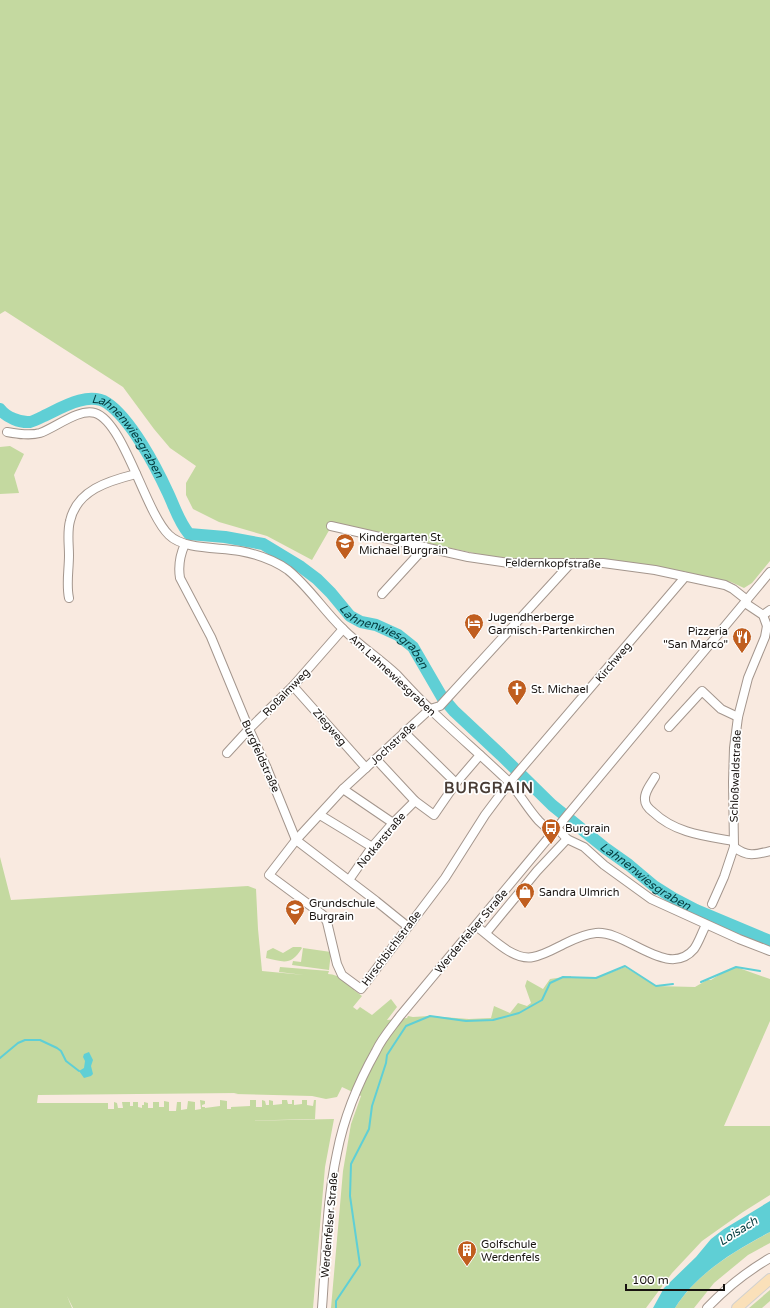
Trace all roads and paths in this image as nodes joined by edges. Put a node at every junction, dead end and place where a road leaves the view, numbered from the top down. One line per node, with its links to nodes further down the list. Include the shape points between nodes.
1 (7, 432): 2 (street, Am Lahnewiesgraben, via 40,433 78,415 96,413 103,417 114,432)
2 (136, 474): 4 (street, Am Lahnewiesgraben, via 163,528 175,540); 10 (street, via 92,490 76,505 69,522 67,587)
3 (331, 526): 5 (street, Feldernkopfstraße)
4 (185, 544): 15 (street, Am Lahnewiesgraben, via 240,551 274,562 286,569 306,588); 20 (street, Burgfeldstraße, via 180,562 180,578 211,637)
5 (425, 547): 6 (street, Feldernkopfstraße, via 497,562); 9 (street)
6 (570, 564): 8 (street, Feldernkopfstraße, via 603,563); 17 (street, Jochstraße, via 449,697 440,706)
7 (770, 572): 11 (street, Werdenfelser Straße)
8 (684, 577): 11 (street, Feldernkopfstraße, via 724,585 733,589); 28 (street, Kirchweg)
9 (382, 594)
10 (70, 598)
11 (746, 601): 13 (street, Feldernkopfstraße); 33 (street, Werdenfelser Straße)
12 (770, 610): 13 (street)
13 (763, 615): 14 (street)
14 (768, 627): 18 (street, Schloßwaldstraße, via 748,678)
15 (343, 629): 16 (street, Roßalmweg); 17 (street, Am Lahnewiesgraben, via 396,675)
16 (293, 686): 20 (street, Roßalmweg); 25 (street, Ziegweg)
17 (430, 709): 21 (street, Jochstraße); 23 (street, Am Lahnewiesgraben)
18 (738, 718): 19 (street, via 722,709 702,691); 36 (street, Schloßwaldstraße, via 734,755)
19 (669, 727)
20 (249, 729): 22 (street, Roßalmweg); 35 (street, Burgfeldstraße)
21 (404, 732): 24 (street, Jochstraße); 27 (street)
22 (227, 753)
23 (480, 755): 27 (street); 28 (street, Am Lahnewiesgraben)
24 (376, 759): 25 (street, Jochstraße); 30 (street)
25 (366, 768): 29 (street, Jochstraße)
26 (655, 777): 36 (street, via 645,800 647,807 658,817 687,832)
27 (456, 783): 30 (street, via 434,815)
28 (509, 783): 33 (street, Am Lahnewiesgraben, via 540,822); 43 (street, Hirschbichlstraße, via 485,815 445,878)
29 (343, 790): 31 (street, Jochstraße); 32 (street)
30 (416, 801): 32 (street, Notkarstraße)
31 (320, 815): 35 (street, Jochstraße); 37 (street)
32 (393, 823): 37 (street, Notkarstraße)
33 (555, 831): 34 (street, Am Lahnewiesgraben); 44 (street, Werdenfelser Straße)
34 (567, 839): 42 (street, via 584,847 651,899); 45 (street, via 537,870)
35 (296, 840): 39 (street, Jochstraße); 40 (street)
36 (733, 844): 38 (street, via 747,855); 41 (street, Schloßwaldstraße, via 724,877)
37 (372, 848): 40 (street, Notkarstraße)
38 (770, 851)
39 (269, 875): 43 (street, Hirschbichlstraße, via 323,915 342,975 360,989)
40 (349, 880): 43 (street)
41 (712, 904)
42 (706, 924): 45 (street, via 695,948 689,954 665,960 626,940 596,933 581,936 542,954 524,957 504,948); 46 (street)
43 (407, 926)
44 (476, 926): 45 (street); 49 (street, Werdenfelser Straße, via 400,1016 376,1049 361,1079 345,1120 331,1184)
45 (486, 933)
46 (770, 951)
47 (770, 1258): 50 (street, via 736,1280)
48 (770, 1279): 51 (main road)
49 (322, 1308)
50 (707, 1308)
51 (737, 1308)

